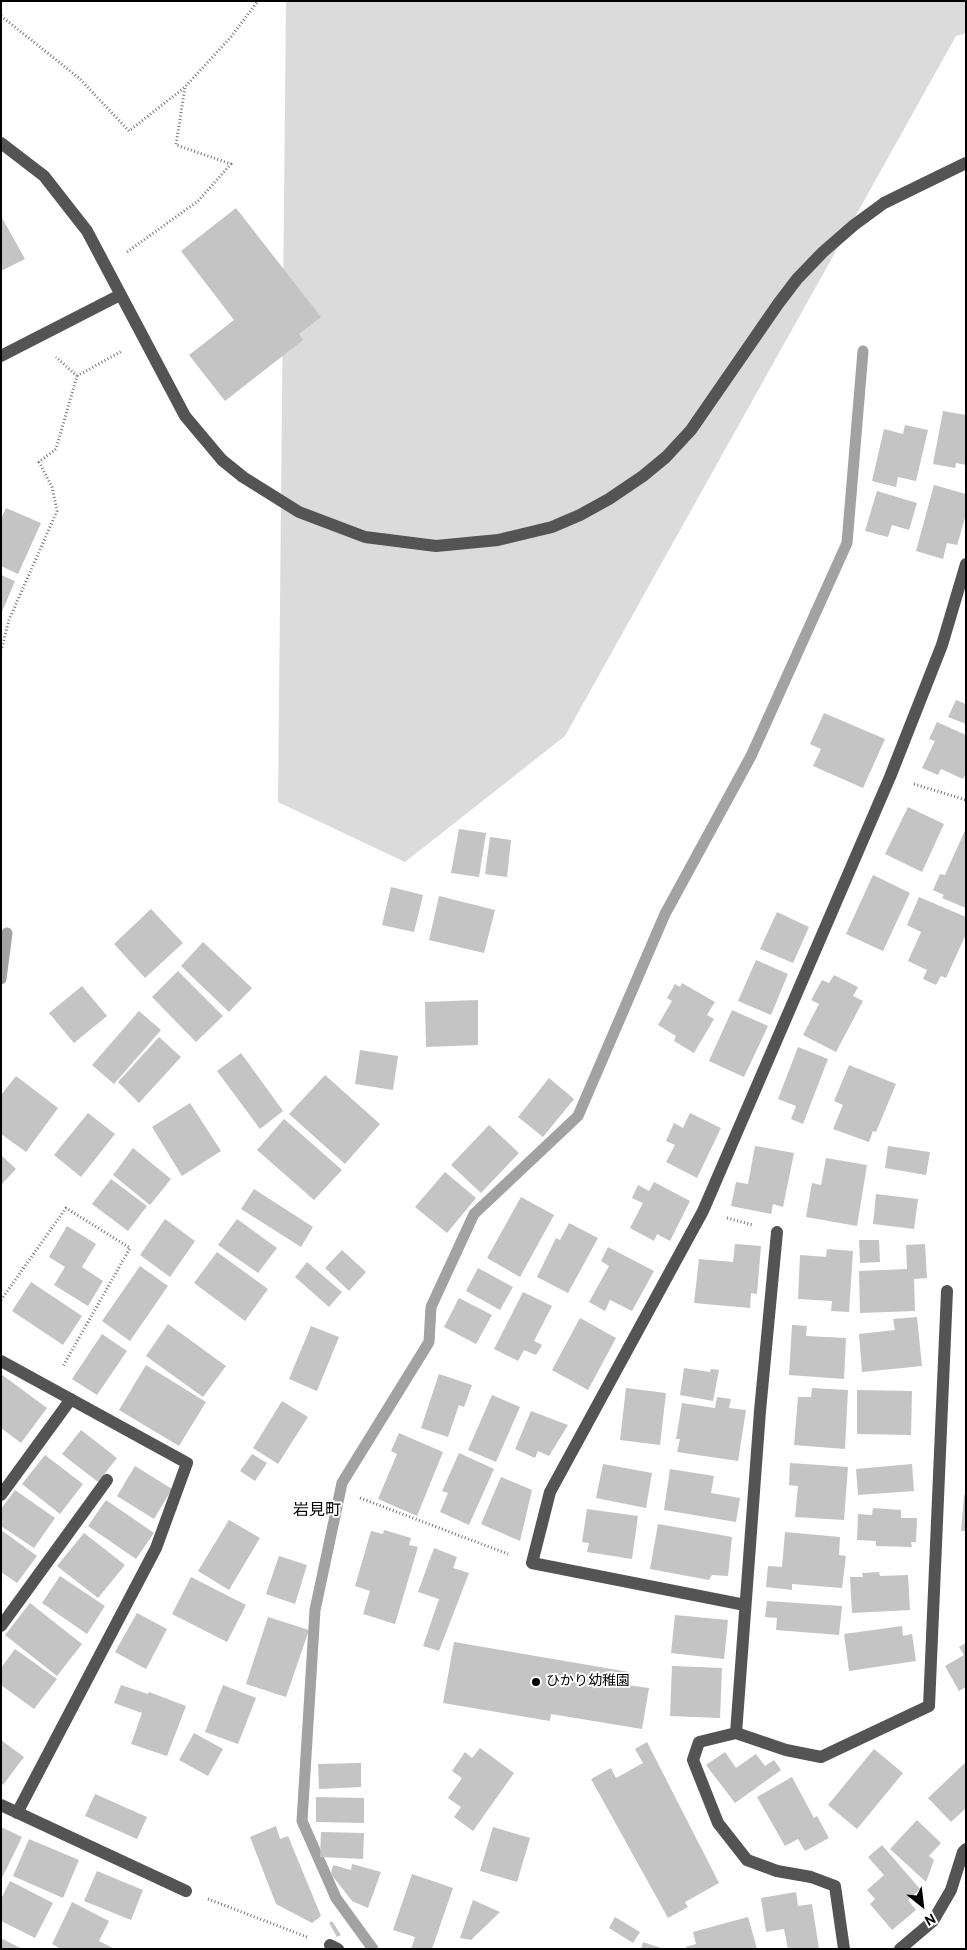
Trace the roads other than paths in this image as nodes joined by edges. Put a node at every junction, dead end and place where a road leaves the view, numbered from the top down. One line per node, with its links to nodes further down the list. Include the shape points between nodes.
1 (1, 143): 3 (street, via 44,176 87,231)
2 (966, 163): 3 (street, via 884,203 823,252 778,304 691,430 643,476 580,515 552,527 498,540 436,546 365,537 299,512 243,477 222,460 185,416)
3 (120, 295): 4 (street)
4 (1, 356)
5 (966, 564): 12 (street, via 942,645 890,777 703,1211 550,1492 532,1562)
6 (777, 1232): 12 (street)
7 (947, 1291): 14 (street, via 929,1706 821,1757 786,1750)
8 (1, 1361): 9 (street)
9 (71, 1399): 11 (street); 16 (street, via 187,1463 156,1548)
10 (107, 1480): 13 (street)
11 (1, 1495)
12 (745, 1605): 14 (street)
13 (1, 1626)
14 (736, 1733): 19 (street, via 699,1742 693,1760 718,1823 747,1860 835,1886)
15 (1, 1805): 16 (street)
16 (17, 1813): 18 (street)
17 (966, 1849): 20 (street, via 962,1852 951,1890 934,1921)
18 (186, 1891)
19 (844, 1949)
20 (900, 1949)

